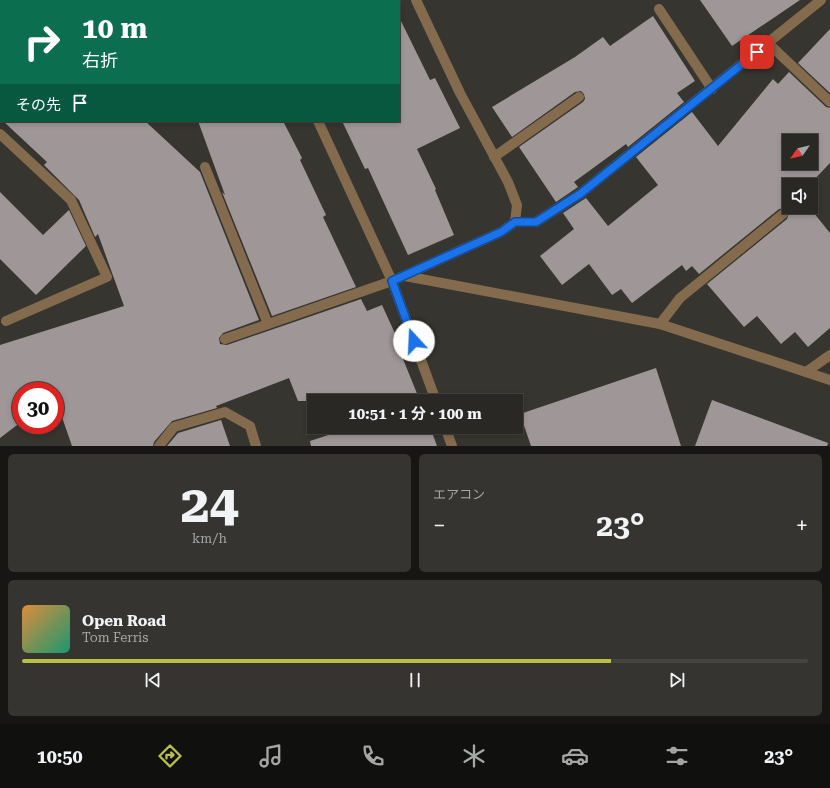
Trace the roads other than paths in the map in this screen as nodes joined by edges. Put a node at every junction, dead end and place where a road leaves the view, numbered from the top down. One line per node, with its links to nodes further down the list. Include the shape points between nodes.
1 (416, 0): 10 (street)
2 (821, 0): 4 (street)
3 (659, 9): 5 (street)
4 (768, 43): 5 (street); 7 (street)
5 (712, 88): 13 (street, via 580,194 536,222)
6 (580, 97): 10 (street)
7 (830, 102)
8 (318, 122): 15 (street)
9 (0, 134): 16 (street, via 71,200 107,277)
10 (494, 157): 13 (street, via 517,205)
11 (205, 167): 17 (street)
12 (783, 214): 18 (street, via 680,298)
13 (515, 222): 14 (street, via 501,232)
14 (405, 276): 15 (street); 18 (street)
15 (392, 281): 17 (street); 23 (street)
16 (6, 321)
17 (268, 324): 19 (street)
18 (660, 324): 21 (street)
19 (225, 339)
20 (830, 355): 21 (street)
21 (806, 372): 22 (street)
22 (830, 380)
23 (433, 394)
24 (448, 434): 27 (street)
25 (159, 446): 26 (street, via 174,427 225,412 250,426)
26 (256, 446)
27 (452, 446)

